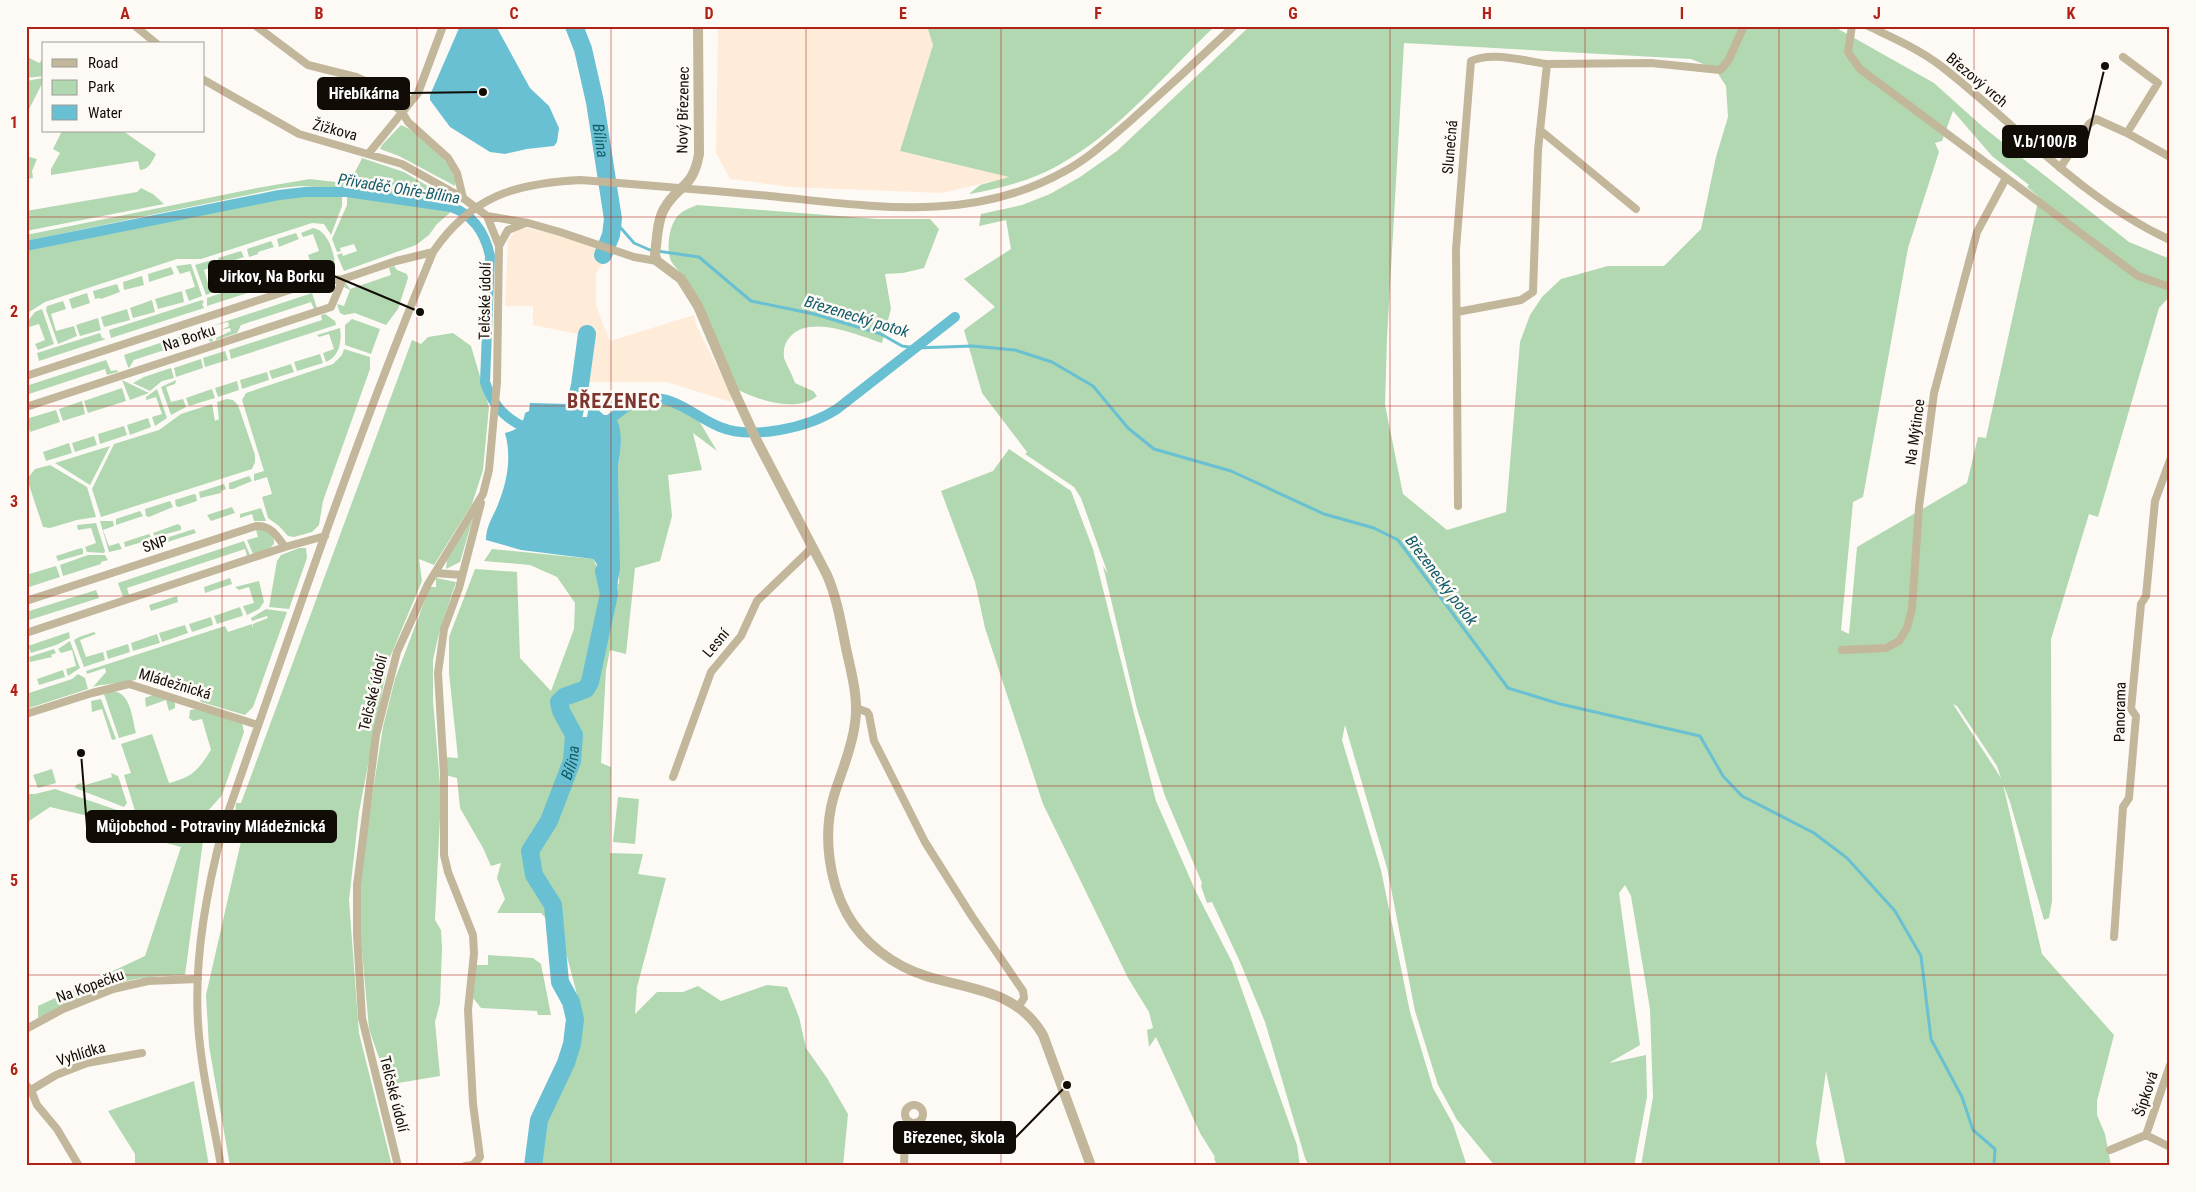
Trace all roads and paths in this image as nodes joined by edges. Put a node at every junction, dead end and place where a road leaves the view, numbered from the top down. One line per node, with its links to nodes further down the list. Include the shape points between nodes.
1 (135, 26): 9 (street)
2 (256, 26): 13 (street, via 308,65 367,82)
3 (443, 26): 13 (street, via 418,93)
4 (698, 26): 20 (street, Nový Březenec, via 699,154 692,177)
5 (1234, 26): 20 (street, via 1087,158 1015,193 959,206 918,207)
6 (1744, 26): 11 (street, Slunečná, via 1728,61 1720,70 1651,63)
7 (1852, 26): 19 (street, via 1848,52 1860,69)
8 (1868, 26): 18 (street, Březový vrch, via 1940,65)
9 (155, 42)
10 (2123, 57): 15 (street, via 2158,83)
11 (1547, 64): 14 (street); 31 (street, Slunečná, via 1496,58 1471,61 1456,249)
12 (205, 81): 16 (street, Žižkova, via 299,134)
13 (402, 112): 16 (street); 21 (street, via 408,122 448,158 457,173)
14 (1540, 130): 22 (street); 31 (street, via 1533,292 1521,300)
15 (2127, 133): 17 (street); 18 (street, via 2100,119 2092,120)
16 (369, 153): 21 (street, Žižkova, via 402,164)
17 (2170, 157)
18 (2060, 168): 25 (street, Březový vrch, via 2116,211)
19 (2006, 178): 30 (street, via 2138,276); 44 (street, Na Mýtince, via 1977,232 1934,393 1919,507 1912,609 1907,628 1899,640 1886,648)
20 (682, 190): 27 (street, via 581,180 549,182 500,193 476,207); 28 (street, Nový Březenec, via 672,196 662,211)
21 (463, 198): 23 (street, Žižkova)
22 (1636, 209)
23 (487, 216): 24 (street); 26 (street)
24 (528, 223): 26 (street, via 508,230); 28 (street, via 634,257)
25 (2170, 240)
26 (499, 246): 35 (street, Telčské údolí, via 495,412)
27 (433, 252): 29 (street, Na Borku); 37 (street)
28 (656, 254): 39 (street, via 681,279 698,306 757,441)
29 (342, 278): 32 (street, Na Borku, via 311,283); 33 (street, Na Borku, via 331,307)
30 (2170, 287)
31 (1457, 312): 36 (street, Slunečná)
32 (26, 376)
33 (26, 407)
34 (2170, 460): 49 (street, Panorama, via 2154,501 2146,596 2141,604 2131,709 2136,716 2129,798 2123,807)
35 (483, 494): 40 (street, Telčské údolí); 41 (street)
36 (1458, 506)
37 (324, 536): 38 (street); 47 (street)
38 (285, 547): 42 (street, SNP, via 271,529 256,526); 43 (street)
39 (813, 547): 45 (street, via 835,597 855,689); 48 (street, Lesní, via 757,601 741,636 711,672)
40 (435, 573): 41 (street); 62 (street, Telčské údolí, via 397,652 376,735 357,885 362,1018)
41 (462, 575): 63 (street, via 444,628 438,673 444,775 444,855 472,934 474,949 468,1010 473,1104 480,1156 473,1165)
42 (26, 600)
43 (26, 633)
44 (1842, 650)
45 (856, 708): 51 (street, via 869,715 874,740 925,842 1023,990 1024,998); 51 (street, via 852,743 833,798 828,824 833,873 848,915 869,942 898,963 924,975 1003,998)
46 (26, 714): 47 (street, Mládežnická, via 92,692 129,684)
47 (258, 725): 50 (street, via 212,870)
48 (673, 777)
49 (2114, 936)
50 (198, 979): 52 (street, Na Kopečku, via 148,981 113,989 63,1009); 61 (street, via 202,1062)
51 (1019, 1006): 65 (street, via 1043,1035)
52 (26, 1029)
53 (142, 1053): 55 (street, Vyhlídka, via 87,1063)
54 (2170, 1065): 57 (street, Šípková)
55 (29, 1087): 60 (street, via 37,1105 57,1129)
56 (909, 1121): 64 (street, via 905,1133)
57 (2146, 1135): 58 (street, Šípková); 59 (street)
58 (2170, 1146)
59 (2110, 1150)
60 (79, 1166)
61 (221, 1166)
62 (398, 1166)
63 (465, 1166)
64 (904, 1166)
65 (1091, 1166)

